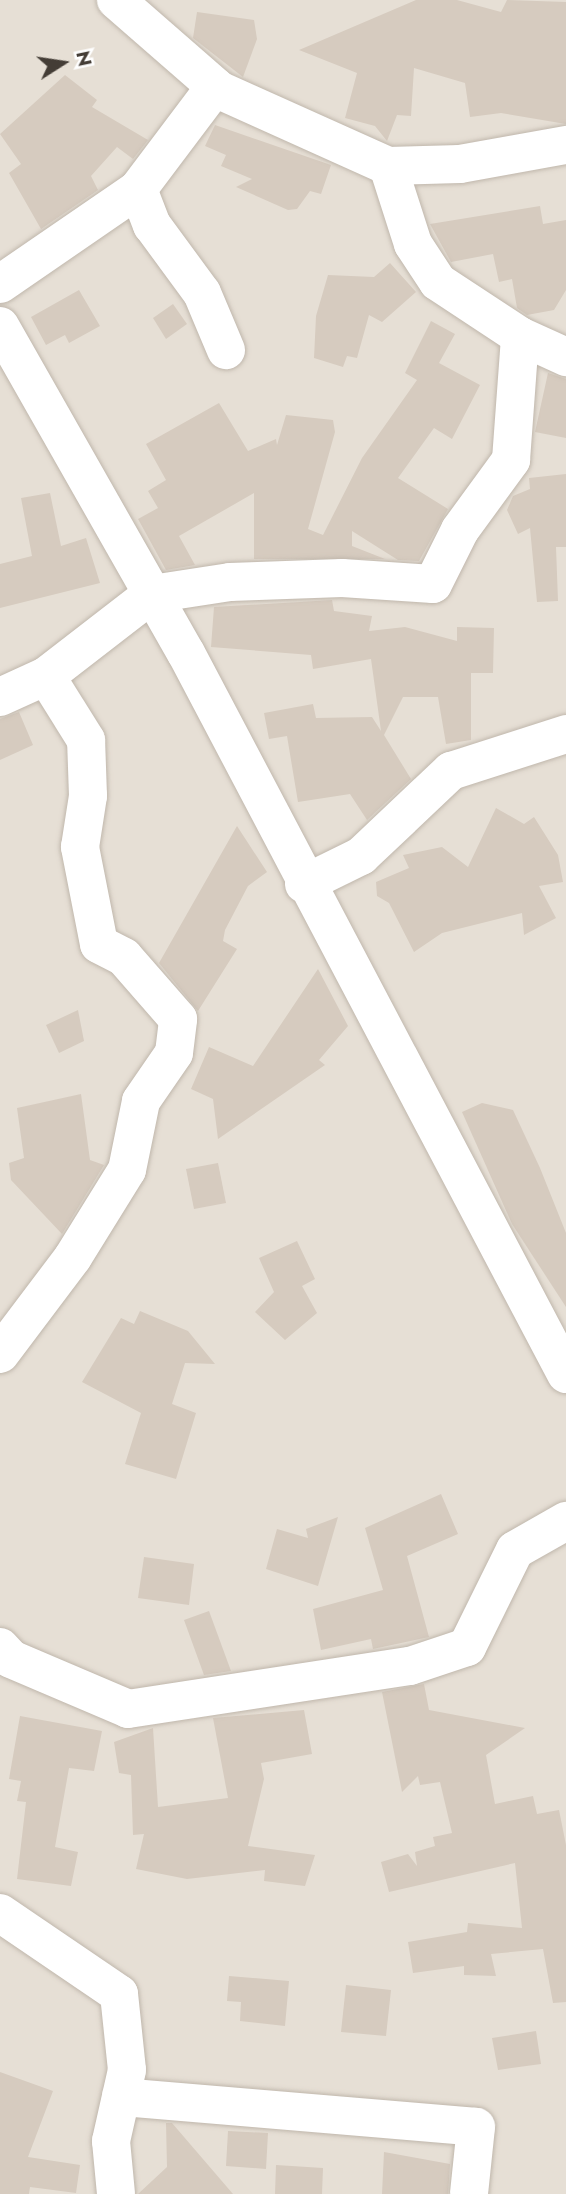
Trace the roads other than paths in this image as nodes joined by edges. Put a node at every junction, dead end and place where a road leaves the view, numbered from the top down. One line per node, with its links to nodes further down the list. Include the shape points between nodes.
1 (116, 0): 2 (street)
2 (215, 87): 4 (street); 5 (street)
3 (566, 145): 4 (street, via 460,164)
4 (388, 166): 8 (street, via 413,244 438,282)
5 (138, 189): 6 (street); 9 (street, via 152,225 202,293)
6 (0, 284)
7 (0, 328): 11 (street)
8 (520, 336): 10 (street); 11 (street, via 511,460 460,530 433,584 267,581)
9 (226, 350)
10 (566, 357)
11 (152, 594): 12 (street); 15 (street)
12 (46, 676): 13 (street); 16 (street, via 86,740 88,796 80,847 99,944 124,957 177,1019 174,1053 141,1101 127,1170 73,1257)
13 (0, 697)
14 (566, 734): 15 (street, via 451,772 361,856)
15 (304, 884): 17 (street)
16 (0, 1354)
17 (566, 1374)
18 (566, 1521): 19 (street, via 515,1550 467,1647 410,1666 128,1709 11,1659)
19 (0, 1647)
20 (0, 1913): 21 (street, via 119,1994 127,2070)
21 (121, 2098): 22 (street, via 111,2141); 23 (street, via 476,2127)
22 (116, 2194)
23 (469, 2194)

